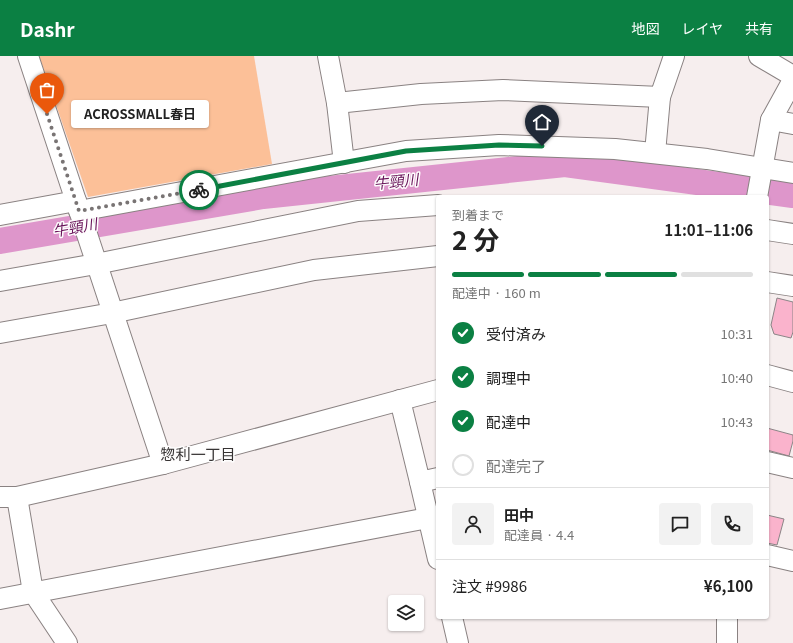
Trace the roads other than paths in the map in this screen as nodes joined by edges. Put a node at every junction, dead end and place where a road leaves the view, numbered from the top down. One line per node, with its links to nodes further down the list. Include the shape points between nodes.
1 (28, 56): 17 (street)
2 (328, 56): 8 (street)
3 (674, 56): 7 (street)
4 (759, 56): 5 (street)
5 (793, 76)
6 (793, 80): 9 (street)
7 (660, 97): 8 (street, via 503,90 421,94); 11 (street)
8 (337, 103): 12 (street)
9 (771, 120): 10 (street); 13 (street)
10 (793, 124)
11 (655, 153): 12 (street, via 499,145 406,151); 13 (street)
12 (344, 163): 17 (street)
13 (762, 165): 14 (street); 15 (street)
14 (793, 174)
15 (757, 195)
16 (436, 205): 22 (street, via 358,211)
17 (78, 206): 18 (street); 22 (street)
18 (0, 215)
19 (769, 230): 20 (street)
20 (793, 234)
21 (436, 256): 26 (street, via 314,270)
22 (96, 264): 23 (street); 26 (street)
23 (0, 281)
24 (769, 282): 25 (street)
25 (793, 286)
26 (112, 312): 27 (street); 33 (street)
27 (0, 332)
28 (769, 376): 29 (street)
29 (793, 382)
30 (436, 391): 31 (street)
31 (400, 400): 33 (street); 35 (street)
32 (769, 462): 34 (street)
33 (163, 464): 36 (street)
34 (793, 468)
35 (429, 480): 37 (street)
36 (8, 497): 41 (street)
37 (428, 518): 38 (street); 41 (street)
38 (436, 551)
39 (769, 555): 40 (street)
40 (793, 561)
41 (33, 592): 42 (street); 45 (street)
42 (0, 598)
43 (452, 619): 46 (street)
44 (727, 619): 47 (street)
45 (67, 643)
46 (458, 643)
47 (727, 643)

